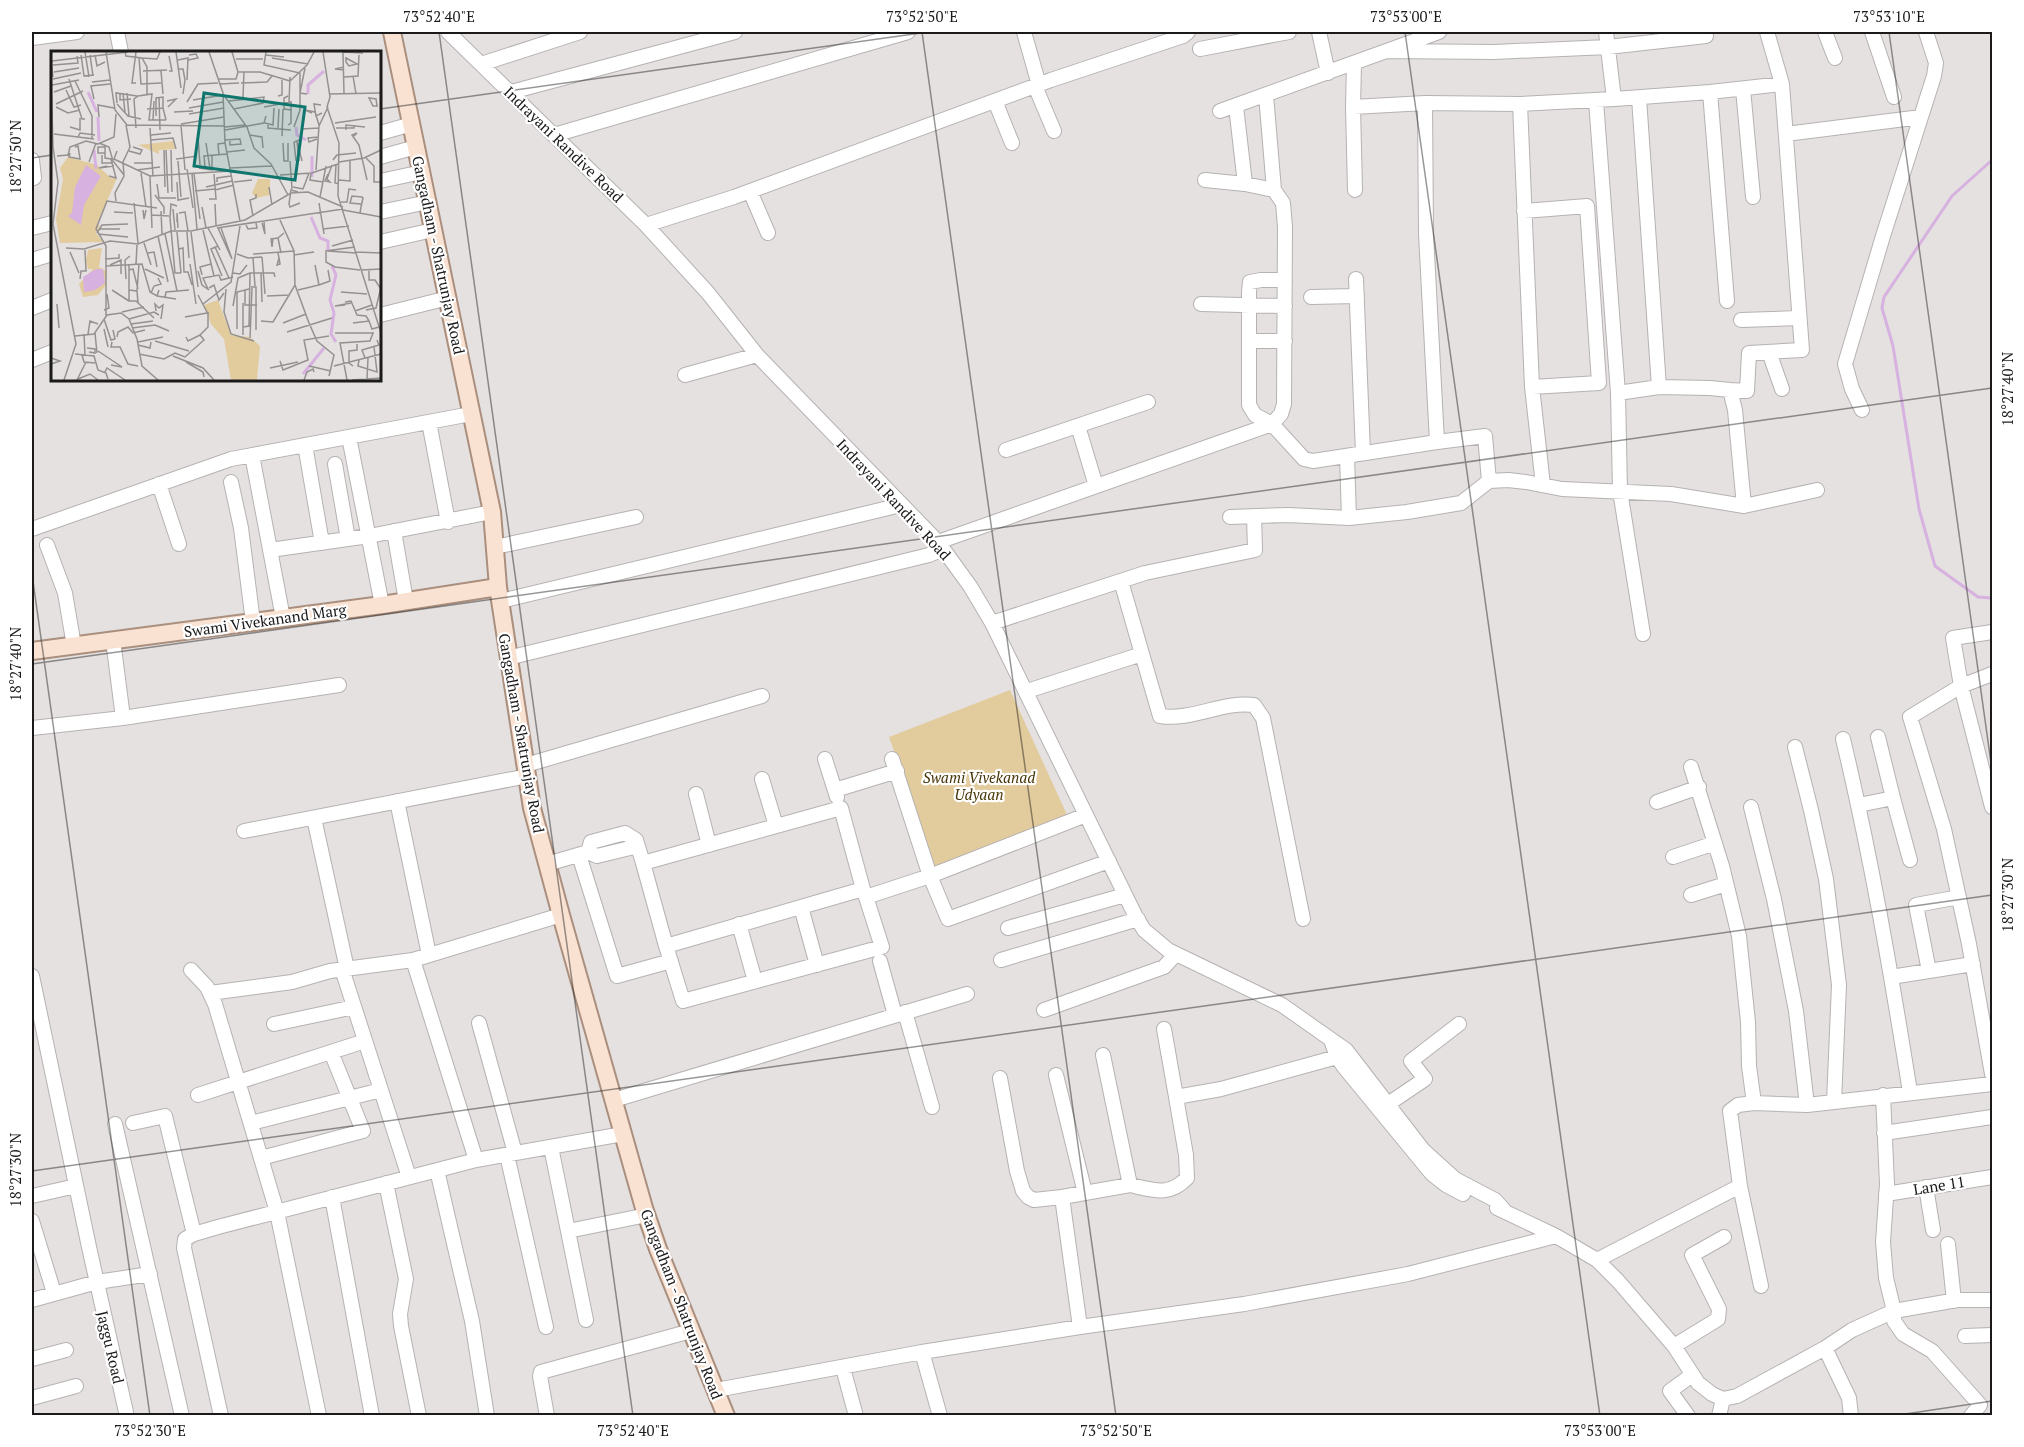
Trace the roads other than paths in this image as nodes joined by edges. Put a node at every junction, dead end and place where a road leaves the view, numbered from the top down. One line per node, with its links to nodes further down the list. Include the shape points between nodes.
1 (77, 32): 19 (street)
2 (117, 32): 22 (street)
3 (392, 32): 45 (main road, Gangadham - Shatrunjay Road)
4 (448, 32): 26 (street, Indrayani Randive Road)
5 (580, 32): 26 (street)
6 (735, 32): 31 (street)
7 (908, 32): 49 (street)
8 (1024, 32): 29 (street)
9 (1188, 32): 29 (street)
10 (1289, 32): 21 (street)
11 (1319, 32): 27 (street)
12 (1439, 32): 23 (street)
13 (1606, 32): 20 (street)
14 (1767, 32): 28 (street)
15 (1825, 32): 24 (street)
16 (1872, 32): 34 (street)
17 (1926, 32): 44 (street, via 1936,68)
18 (1706, 36): 20 (street)
19 (32, 38)
20 (1608, 47): 23 (street); 36 (street)
21 (1200, 48)
22 (121, 51)
23 (1387, 51): 25 (street)
24 (1835, 58)
25 (1354, 63): 27 (street); 42 (street)
26 (481, 64): 31 (street, Indrayani Randive Road)
27 (1328, 73): 33 (street)
28 (1782, 84): 30 (street); 48 (street)
29 (1037, 85): 37 (street); 46 (street)
30 (1743, 89): 32 (street); 62 (street)
31 (511, 92): 49 (street, Indrayani Randive Road)
32 (1710, 92): 35 (street); 80 (street)
33 (1266, 95): 41 (street); 59 (street)
34 (1894, 97)
35 (1639, 98): 36 (street); 96 (street)
36 (1614, 99): 38 (street)
37 (995, 101): 50 (street); 61 (street)
38 (1596, 101): 40 (street); 99 (street)
39 (1425, 103): 40 (street); 42 (street); 107 (street, via 1426,234)
40 (1520, 104): 64 (street)
41 (1236, 106): 43 (street); 58 (street)
42 (1353, 107): 60 (street)
43 (1220, 111)
44 (1921, 117): 48 (street); 101 (street, via 1845,364)
45 (412, 124): 47 (street); 51 (main road, Gangadham - Shatrunjay Road)
46 (1054, 131)
47 (381, 133)
48 (1786, 134): 86 (street)
49 (554, 135): 67 (street, Indrayani Randive Road)
50 (1012, 143)
51 (416, 147): 52 (street); 54 (main road, Gangadham - Shatrunjay Road)
52 (381, 157)
53 (32, 160): 55 (street)
54 (422, 172): 57 (street); 63 (main road, Gangadham - Shatrunjay Road)
55 (34, 177)
56 (1205, 180): 58 (street)
57 (381, 181)
58 (1245, 184): 59 (street)
59 (1274, 190): 75 (street, via 1283,203)
60 (1355, 190)
61 (750, 191): 67 (street); 70 (street)
62 (1753, 197)
63 (428, 202): 65 (street); 69 (main road, Gangadham - Shatrunjay Road)
64 (1524, 211): 95 (street); 95 (street, via 1587,206 1599,383)
65 (381, 212)
66 (51, 222): 68 (street)
67 (646, 225): 92 (street, Indrayani Randive Road, via 708,293)
68 (32, 228)
69 (434, 230): 71 (street); 78 (main road, Gangadham - Shatrunjay Road)
70 (768, 233)
71 (381, 242)
72 (51, 254): 73 (street)
73 (32, 260)
74 (1356, 279): 76 (street)
75 (1285, 280): 82 (street, via 1250,282); 83 (street)
76 (1357, 296): 77 (street); 110 (street)
77 (1311, 297)
78 (448, 298): 85 (street); 102 (main road, Gangadham - Shatrunjay Road)
79 (51, 300): 84 (street)
80 (1726, 301)
81 (1201, 304): 82 (street)
82 (1249, 305): 83 (street); 88 (street)
83 (1285, 306): 89 (street)
84 (32, 308)
85 (381, 315)
86 (1799, 318): 87 (street); 91 (street, via 1802,350)
87 (1741, 320)
88 (1249, 341): 89 (street); 104 (street, via 1249,405 1255,415)
89 (1285, 341): 104 (street, via 1284,404)
90 (51, 352): 93 (street)
91 (1768, 352): 97 (street); 98 (street, via 1749,353 1747,391)
92 (757, 356): 94 (street); 121 (street, Indrayani Randive Road)
93 (32, 360)
94 (685, 375)
95 (1532, 387): 117 (street)
96 (1659, 387): 98 (street); 99 (street)
97 (1782, 389)
98 (1730, 390): 122 (street)
99 (1618, 393): 120 (street)
100 (1148, 402): 105 (street)
101 (1862, 410)
102 (471, 414): 103 (street); 123 (main road, Gangadham - Shatrunjay Road)
103 (429, 422): 106 (street); 128 (street)
104 (1272, 424): 112 (street, via 1304,459); 118 (street)
105 (1078, 426): 109 (street); 118 (street)
106 (350, 437): 108 (street); 131 (street)
107 (1437, 442): 110 (street); 114 (street, via 1485,436)
108 (305, 445): 111 (street); 134 (street)
109 (1006, 450)
110 (1363, 453): 112 (street)
111 (252, 455): 116 (street); 138 (street)
112 (1347, 456): 127 (street)
113 (335, 464): 132 (street)
114 (1489, 481): 117 (street); 127 (street, via 1461,503)
115 (231, 482): 144 (street)
116 (159, 484): 129 (street); 135 (street)
117 (1543, 485): 120 (street)
118 (1096, 486): 133 (street)
119 (1817, 490): 122 (street)
120 (1620, 491): 122 (street, via 1671,494); 147 (street)
121 (901, 505): 133 (street, Indrayani Randive Road); 140 (street)
122 (1744, 506)
123 (492, 512): 128 (street); 137 (main road, Gangadham - Shatrunjay Road)
124 (1254, 516): 126 (street); 127 (street); 139 (street, via 1255,550)
125 (636, 517): 137 (street)
126 (1230, 517)
127 (1349, 518)
128 (448, 522): 130 (street)
129 (32, 529)
130 (394, 531): 131 (street); 141 (street)
131 (369, 536): 132 (street); 142 (street)
132 (348, 539): 134 (street)
133 (939, 542): 145 (street, Indrayani Randive Road); 152 (street, via 936,552 930,555)
134 (322, 543): 138 (street)
135 (179, 544)
136 (47, 545): 149 (street, via 65,593)
137 (495, 547): 140 (main road, Gangadham - Shatrunjay Road)
138 (270, 550): 143 (street)
139 (1121, 581): 145 (street); 151 (street)
140 (500, 594): 141 (main road, Swami Vivekanand Marg); 152 (main road, Gangadham - Shatrunjay Road)
141 (406, 601): 142 (main road, Swami Vivekanand Marg)
142 (382, 604): 143 (main road, Swami Vivekanand Marg)
143 (283, 618): 144 (main road, Swami Vivekanand Marg)
144 (253, 622): 148 (main road, Swami Vivekanand Marg)
145 (992, 623): 156 (street, Indrayani Randive Road)
146 (1992, 632): 155 (street, via 1953,638)
147 (1643, 634)
148 (113, 640): 149 (main road, Swami Vivekanand Marg); 158 (street)
149 (74, 646): 150 (main road, Swami Vivekanand Marg)
150 (32, 651)
151 (1142, 654): 156 (street); 198 (street, via 1160,716 1174,718 1240,703 1254,705 1263,718)
152 (508, 658): 165 (main road, Gangadham - Shatrunjay Road)
153 (1992, 674): 155 (street)
154 (339, 685): 158 (street)
155 (1961, 686): 175 (street); 194 (street, via 1910,717 1944,830)
156 (1027, 691): 177 (street, Indrayani Randive Road)
157 (762, 696): 165 (street)
158 (123, 718): 159 (street)
159 (32, 728)
160 (1878, 737): 170 (street)
161 (1843, 739): 173 (street)
162 (1795, 747): 241 (street, via 1826,879 1839,985)
163 (825, 759): 168 (street)
164 (1691, 767): 167 (street)
165 (527, 770): 171 (street); 188 (main road, Gangadham - Shatrunjay Road, via 532,808)
166 (762, 779): 179 (street)
167 (1699, 788): 172 (street); 181 (street)
168 (835, 790): 176 (street); 189 (street, via 894,765)
169 (696, 794): 182 (street)
170 (1893, 798): 173 (street); 186 (street)
171 (397, 801): 178 (street); 203 (street)
172 (1658, 802)
173 (1859, 805): 214 (street)
174 (1751, 807): 244 (street, via 1796,1011)
175 (1992, 807)
176 (841, 808): 179 (street); 191 (street)
177 (1086, 815): 185 (street, Indrayani Randive Road); 189 (street)
178 (314, 818): 180 (street); 210 (street)
179 (776, 826): 182 (street)
180 (244, 831)
181 (1715, 843): 184 (street); 190 (street)
182 (709, 845): 187 (street)
183 (584, 854): 187 (street, via 591,842 625,833 636,840); 188 (street); 206 (street, via 617,976)
184 (1673, 857)
185 (1108, 861): 189 (street, via 948,920); 192 (street, Indrayani Randive Road)
186 (1910, 861)
187 (643, 863): 201 (street)
188 (547, 864): 196 (main road, Gangadham - Shatrunjay Road)
189 (930, 876): 191 (street)
190 (1726, 884): 193 (street); 242 (street, via 1739,936)
191 (864, 893): 195 (street); 209 (street, via 882,947)
192 (1125, 895): 197 (street, Indrayani Randive Road); 200 (street)
193 (1691, 895)
194 (1959, 897): 208 (street); 212 (street, via 1916,905)
195 (801, 907): 199 (street); 209 (street)
196 (561, 915): 203 (street); 240 (main road, Gangadham - Shatrunjay Road)
197 (1138, 919): 202 (street, Indrayani Randive Road, via 1144,930); 205 (street)
198 (1303, 920)
199 (739, 924): 201 (street); 215 (street)
200 (1008, 928)
201 (666, 946): 206 (street)
202 (1176, 954): 219 (street, via 1164,967); 227 (street, Indrayani Randive Road, via 1282,1005 1331,1040)
203 (429, 955): 204 (street)
204 (412, 960): 210 (street); 255 (street)
205 (1001, 960)
206 (672, 961): 215 (street, via 683,1001)
207 (880, 962): 220 (street)
208 (1973, 964): 212 (street); 229 (street)
209 (817, 965): 215 (street)
210 (344, 969): 216 (street, via 292,982); 218 (street)
211 (191, 970): 216 (street)
212 (1929, 971): 214 (street)
213 (32, 976): 261 (street, Jaggu Road)
214 (1891, 976): 235 (street)
215 (755, 981)
216 (210, 993): 232 (street)
217 (967, 994): 220 (street)
218 (354, 1007): 222 (street); 225 (street)
219 (1044, 1010)
220 (900, 1014): 240 (street); 245 (street)
221 (479, 1023): 253 (street)
222 (274, 1024)
223 (1459, 1024): 243 (street, via 1411,1062 1425,1079)
224 (1164, 1029): 238 (street)
225 (365, 1041): 226 (street); 234 (street)
226 (331, 1052): 232 (street); 239 (street)
227 (1342, 1053): 238 (street, via 1221,1089); 243 (street, Indrayani Randive Road); 269 (street, Indrayani Randive Road, via 1365,1094 1432,1174 1457,1191)
228 (1103, 1055): 260 (street)
229 (1992, 1074)
230 (1056, 1075): 264 (street)
231 (1000, 1078): 268 (street, via 1023,1191 1034,1200)
232 (238, 1082): 236 (street); 248 (street)
233 (1992, 1084): 235 (street)
234 (381, 1090): 239 (street); 257 (street)
235 (1910, 1092): 237 (street)
236 (198, 1095)
237 (1883, 1095): 241 (street); 250 (street)
238 (1176, 1097): 260 (street, via 1187,1178 1167,1191)
239 (351, 1098): 248 (street); 254 (street, via 363,1131)
240 (614, 1100): 251 (main road, Gangadham - Shatrunjay Road)
241 (1834, 1102): 244 (street)
242 (1754, 1103): 244 (street); 262 (street, via 1738,1105 1730,1111)
243 (1389, 1104): 269 (street, Indrayani Randive Road, via 1423,1150 1455,1179 1495,1200)
244 (1807, 1105)
245 (932, 1107)
246 (1992, 1117): 250 (street)
247 (133, 1123): 275 (street, via 165,1116)
248 (251, 1123): 254 (street)
249 (115, 1124): 281 (street)
250 (1884, 1132): 265 (street)
251 (623, 1134): 252 (street); 271 (main road, Gangadham - Shatrunjay Road)
252 (551, 1147): 253 (street); 273 (street)
253 (511, 1154): 255 (street); 290 (street)
254 (261, 1158): 270 (street)
255 (476, 1160): 256 (street)
256 (438, 1170): 257 (street); 313 (street, via 472,1321)
257 (409, 1177): 259 (street)
258 (1992, 1177): 263 (street, Lane 11)
259 (386, 1183): 267 (street); 312 (street, via 404,1262 401,1326)
260 (1130, 1185): 264 (street)
261 (76, 1186): 266 (street); 282 (street, Jaggu Road)
262 (1740, 1186): 280 (street); 283 (street)
263 (1926, 1187): 265 (street, Lane 11); 274 (street)
264 (1085, 1193): 268 (street)
265 (1886, 1194): 288 (street, via 1883,1242)
266 (32, 1196)
267 (332, 1197): 270 (street); 311 (street)
268 (1062, 1197): 291 (street)
269 (1504, 1210): 276 (street, Indrayani Randive Road)
270 (277, 1212): 275 (street); 310 (street)
271 (646, 1215): 273 (street); 292 (main road, Gangadham - Shatrunjay Road)
272 (32, 1221): 279 (street)
273 (568, 1230): 289 (street)
274 (1933, 1230)
275 (194, 1234): 309 (street, via 185,1239 184,1248)
276 (1556, 1236): 280 (street, Indrayani Randive Road); 291 (street, via 1397,1277)
277 (1724, 1237): 295 (street, via 1692,1255 1719,1309 1718,1319)
278 (1948, 1244): 287 (street)
279 (37, 1256): 284 (street)
280 (1597, 1260): 295 (street, Indrayani Randive Road)
281 (150, 1274): 282 (street); 308 (street)
282 (97, 1282): 284 (street); 307 (street, Jaggu Road)
283 (1761, 1286)
284 (54, 1293): 285 (street)
285 (32, 1300)
286 (1992, 1300): 287 (street)
287 (1954, 1301): 288 (street)
288 (1894, 1311): 296 (street, via 1852,1330); 306 (street, via 1894,1321 1903,1334 1932,1351)
289 (586, 1320)
290 (546, 1327)
291 (1080, 1327): 298 (street)
292 (692, 1331): 303 (main road, Gangadham - Shatrunjay Road); 314 (street, via 541,1372)
293 (1992, 1335): 294 (street)
294 (1965, 1336)
295 (1674, 1346): 301 (street, Indrayani Randive Road)
296 (1825, 1348): 305 (street, via 1737,1396); 320 (street, via 1849,1398)
297 (66, 1350): 299 (street)
298 (922, 1352): 300 (street); 317 (street)
299 (32, 1359)
300 (843, 1368): 303 (street); 316 (street)
301 (1692, 1375): 305 (street, Indrayani Randive Road); 318 (street, via 1670,1391)
302 (76, 1386): 304 (street)
303 (716, 1390): 315 (main road, Gangadham - Shatrunjay Road)
304 (32, 1398)
305 (1723, 1399): 319 (street)
306 (1981, 1410)
307 (126, 1412)
308 (182, 1416)
309 (221, 1416)
310 (319, 1416)
311 (372, 1416)
312 (419, 1416)
313 (487, 1416)
314 (547, 1416)
315 (726, 1416)
316 (856, 1416)
317 (940, 1416)
318 (1688, 1416)
319 (1719, 1416)
320 (1851, 1416)

